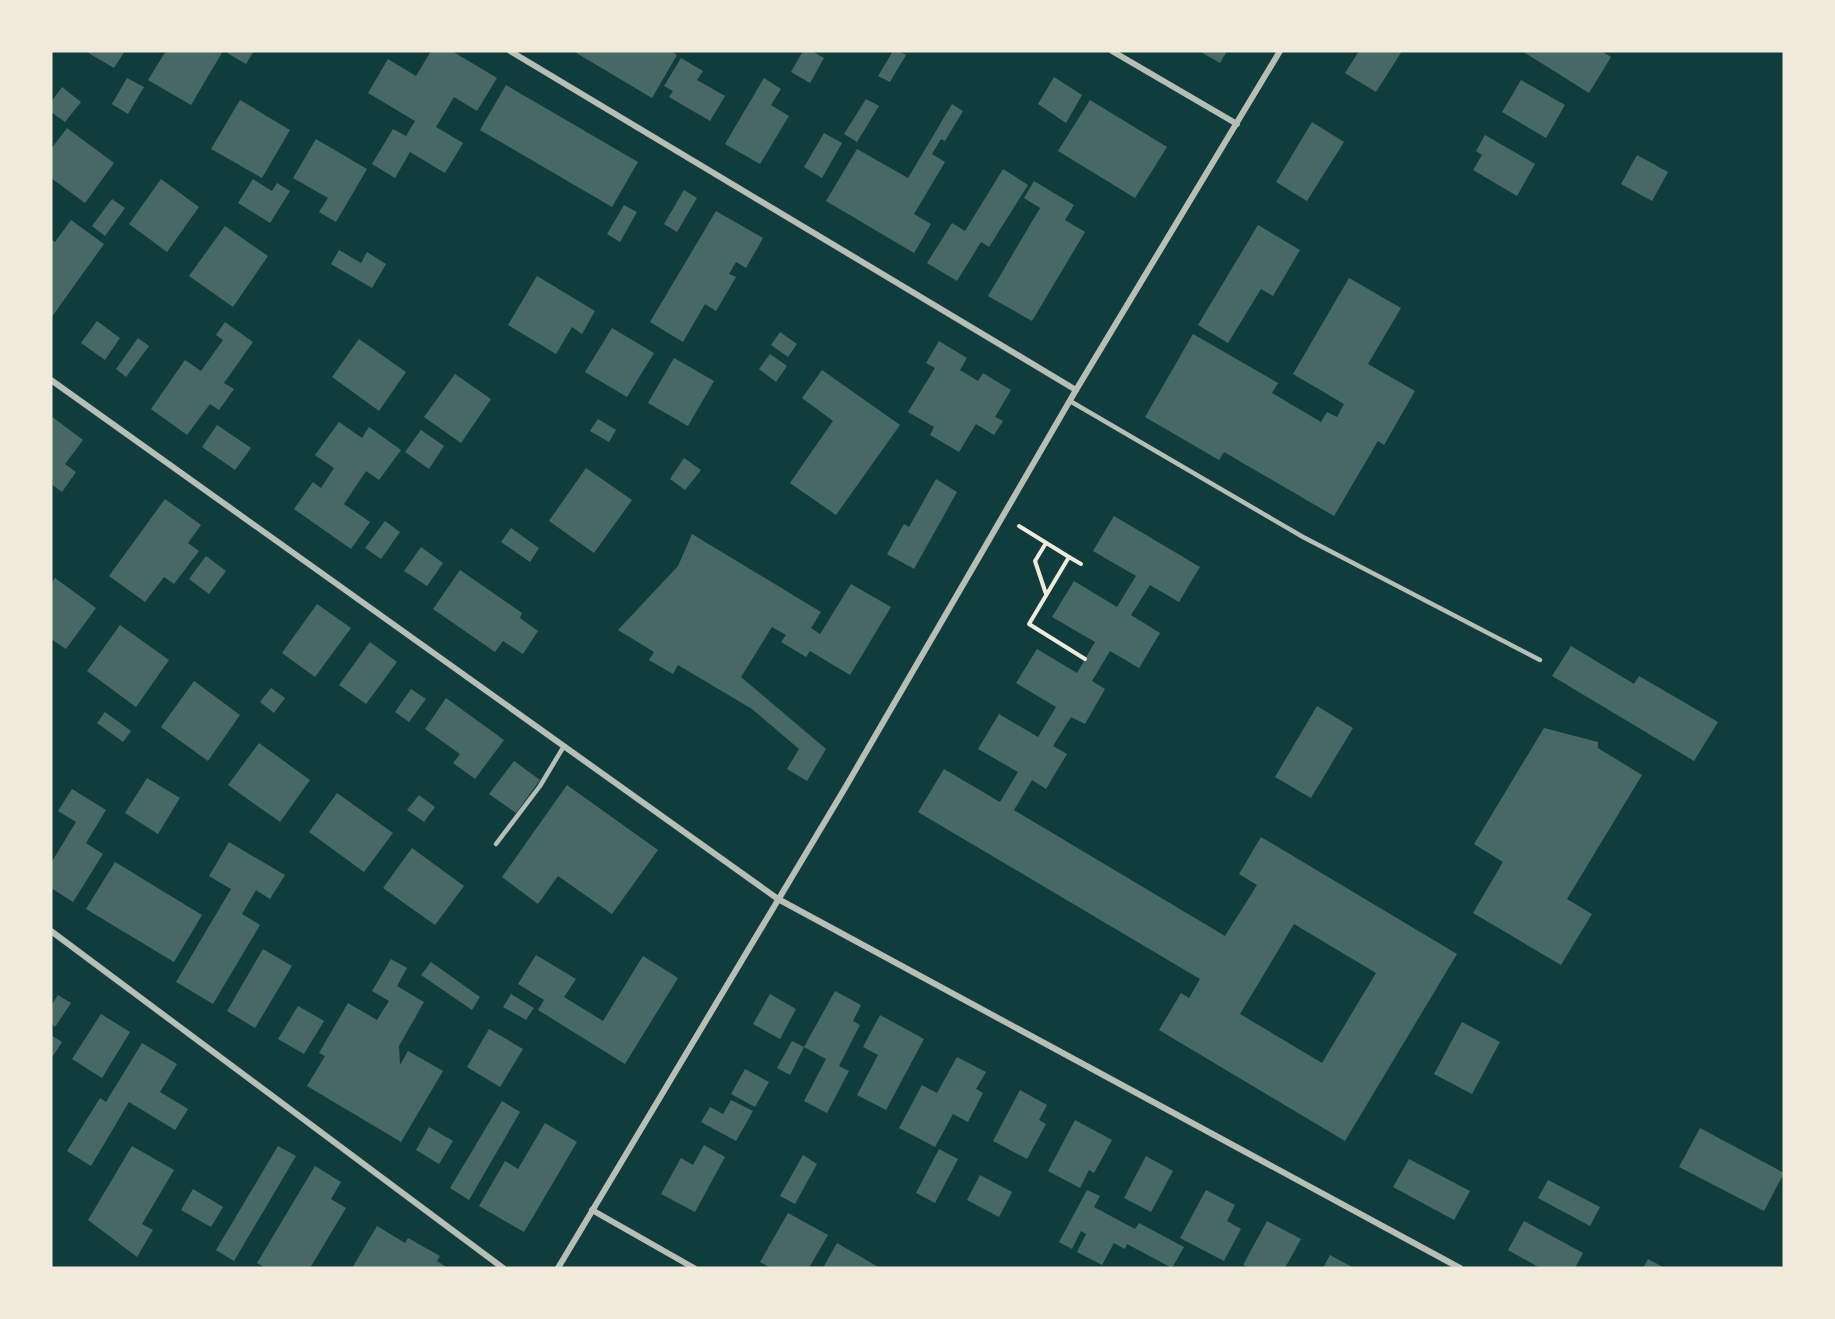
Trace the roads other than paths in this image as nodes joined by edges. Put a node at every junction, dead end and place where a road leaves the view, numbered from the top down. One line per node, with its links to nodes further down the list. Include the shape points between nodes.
1 (510, 51): 6 (street)
2 (1112, 51): 4 (street)
3 (1280, 51): 4 (street)
4 (1237, 124): 6 (street)
5 (51, 380): 9 (street)
6 (1076, 390): 7 (street)
7 (1070, 401): 8 (lane, via 1303,537); 11 (street)
8 (1540, 660)
9 (564, 746): 10 (lane, via 540,786); 11 (street)
10 (496, 844)
11 (778, 899): 13 (street); 17 (street)
12 (51, 931): 14 (street)
13 (592, 1210): 15 (street); 16 (street)
14 (502, 1268)
15 (558, 1268)
16 (694, 1268)
17 (1460, 1268)

